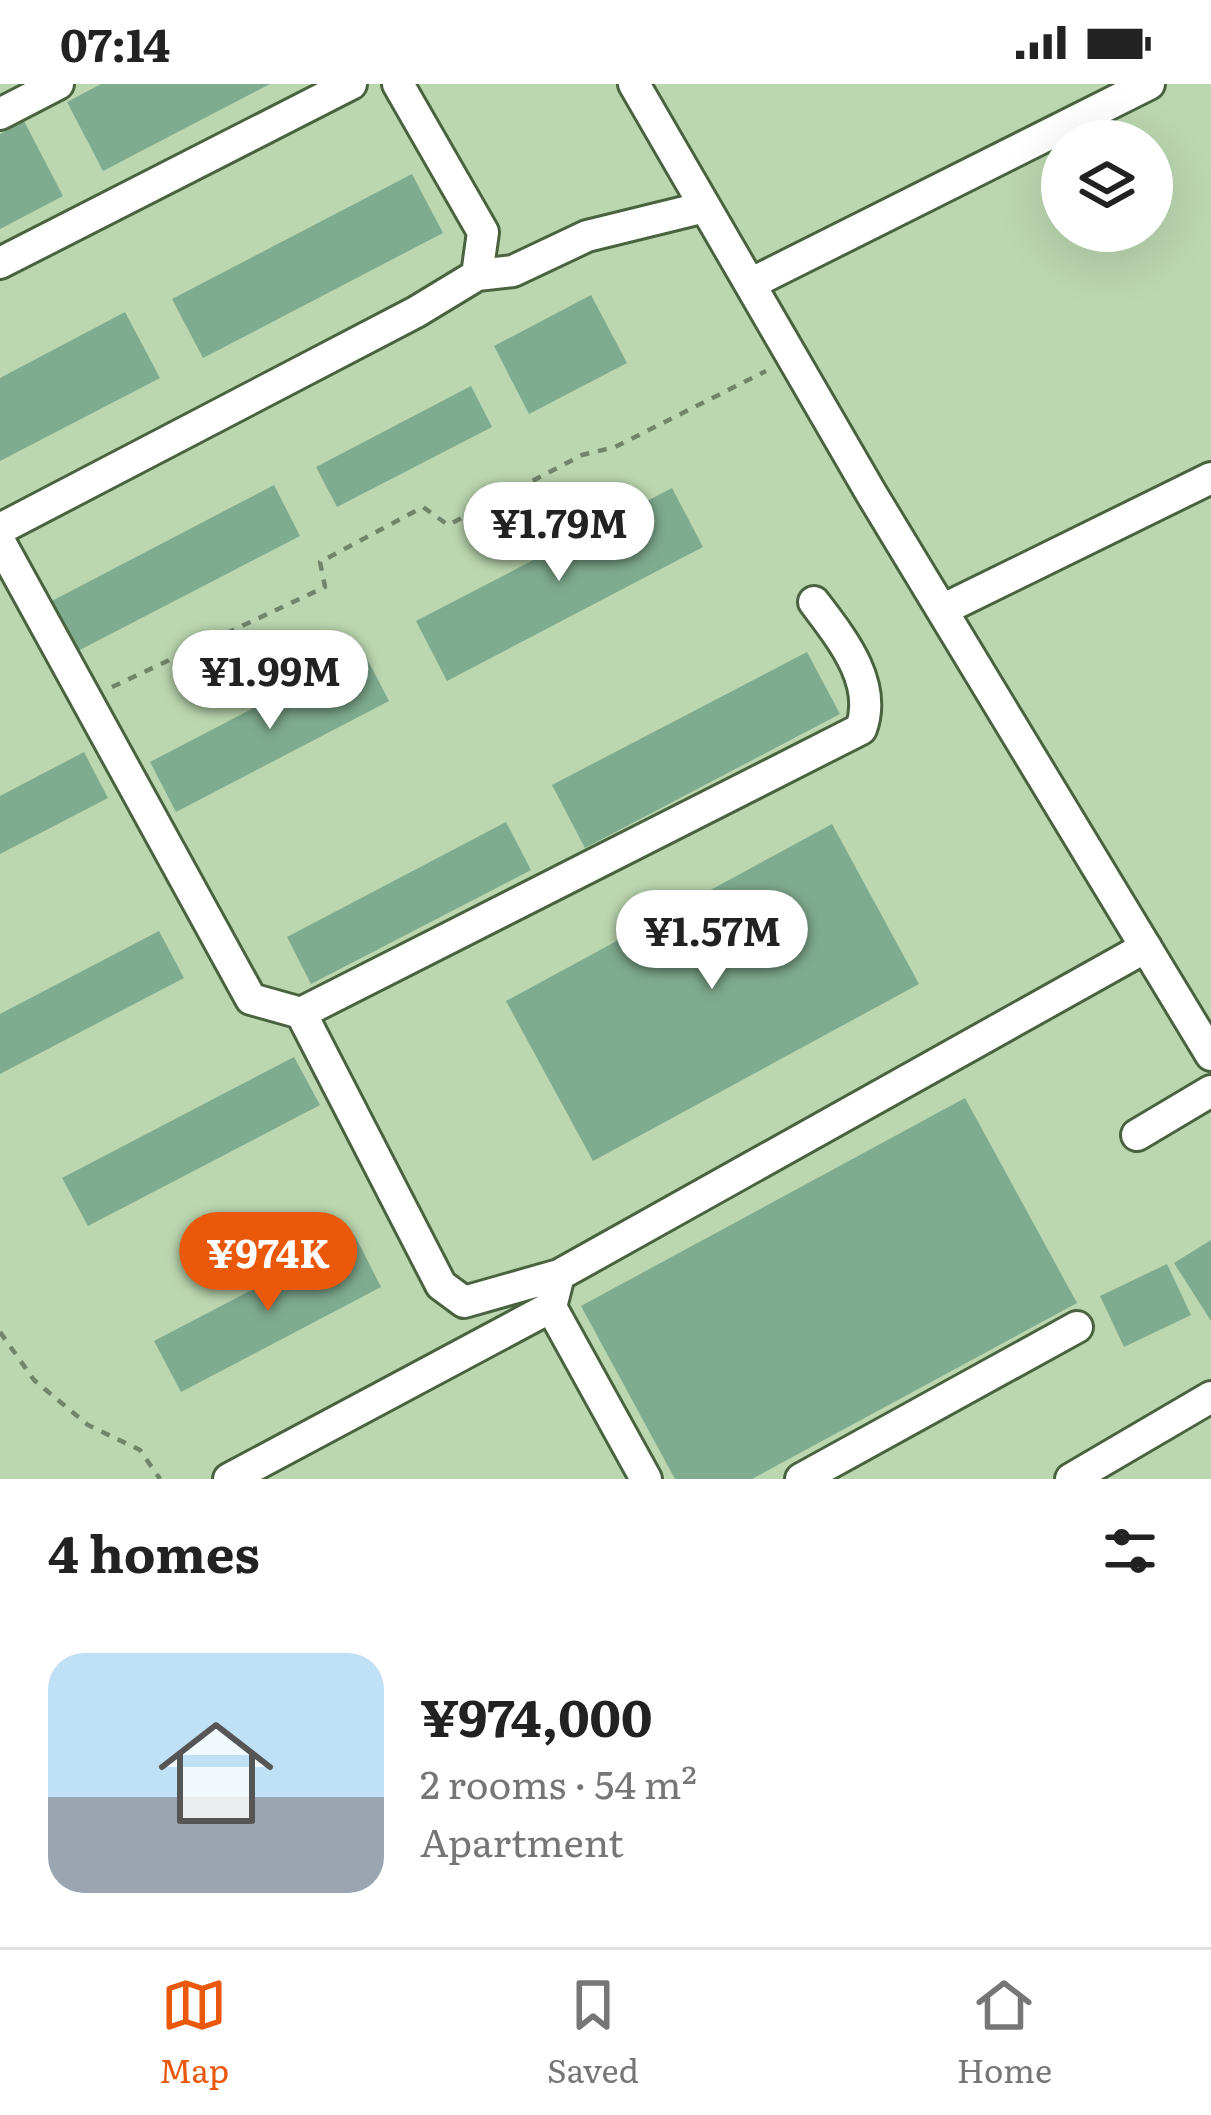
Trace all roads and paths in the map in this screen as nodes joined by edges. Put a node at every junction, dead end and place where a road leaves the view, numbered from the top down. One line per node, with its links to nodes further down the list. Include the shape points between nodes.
1 (58, 84): 6 (street)
2 (351, 84): 8 (street)
3 (398, 84): 9 (street, via 483,232)
4 (634, 84): 7 (street)
5 (1149, 84): 10 (street)
6 (0, 114)
7 (706, 207): 9 (street, via 586,236 513,271); 10 (street)
8 (0, 262)
9 (477, 275): 13 (street)
10 (750, 284): 11 (street)
11 (793, 358): 16 (street); 17 (path, via 448,525 424,507 320,562 325,587)
12 (1211, 478): 16 (street)
13 (0, 529)
14 (0, 542): 17 (street)
15 (814, 602): 19 (street, via 850,650 869,707 861,729)
16 (942, 610): 18 (street)
17 (86, 699): 19 (street, via 251,999)
18 (1146, 947): 20 (street); 23 (street)
19 (301, 1013): 23 (street, via 441,1286 464,1302)
20 (1211, 1055)
21 (1211, 1091): 22 (street)
22 (1137, 1135)
23 (559, 1276): 24 (street)
24 (551, 1307): 29 (street); 30 (street)
25 (1077, 1328): 31 (street)
26 (0, 1332): 28 (path, via 34,1380 88,1425 140,1450)
27 (1208, 1408): 32 (street)
28 (160, 1479)
29 (229, 1479)
30 (646, 1479)
31 (801, 1479)
32 (1071, 1479)

